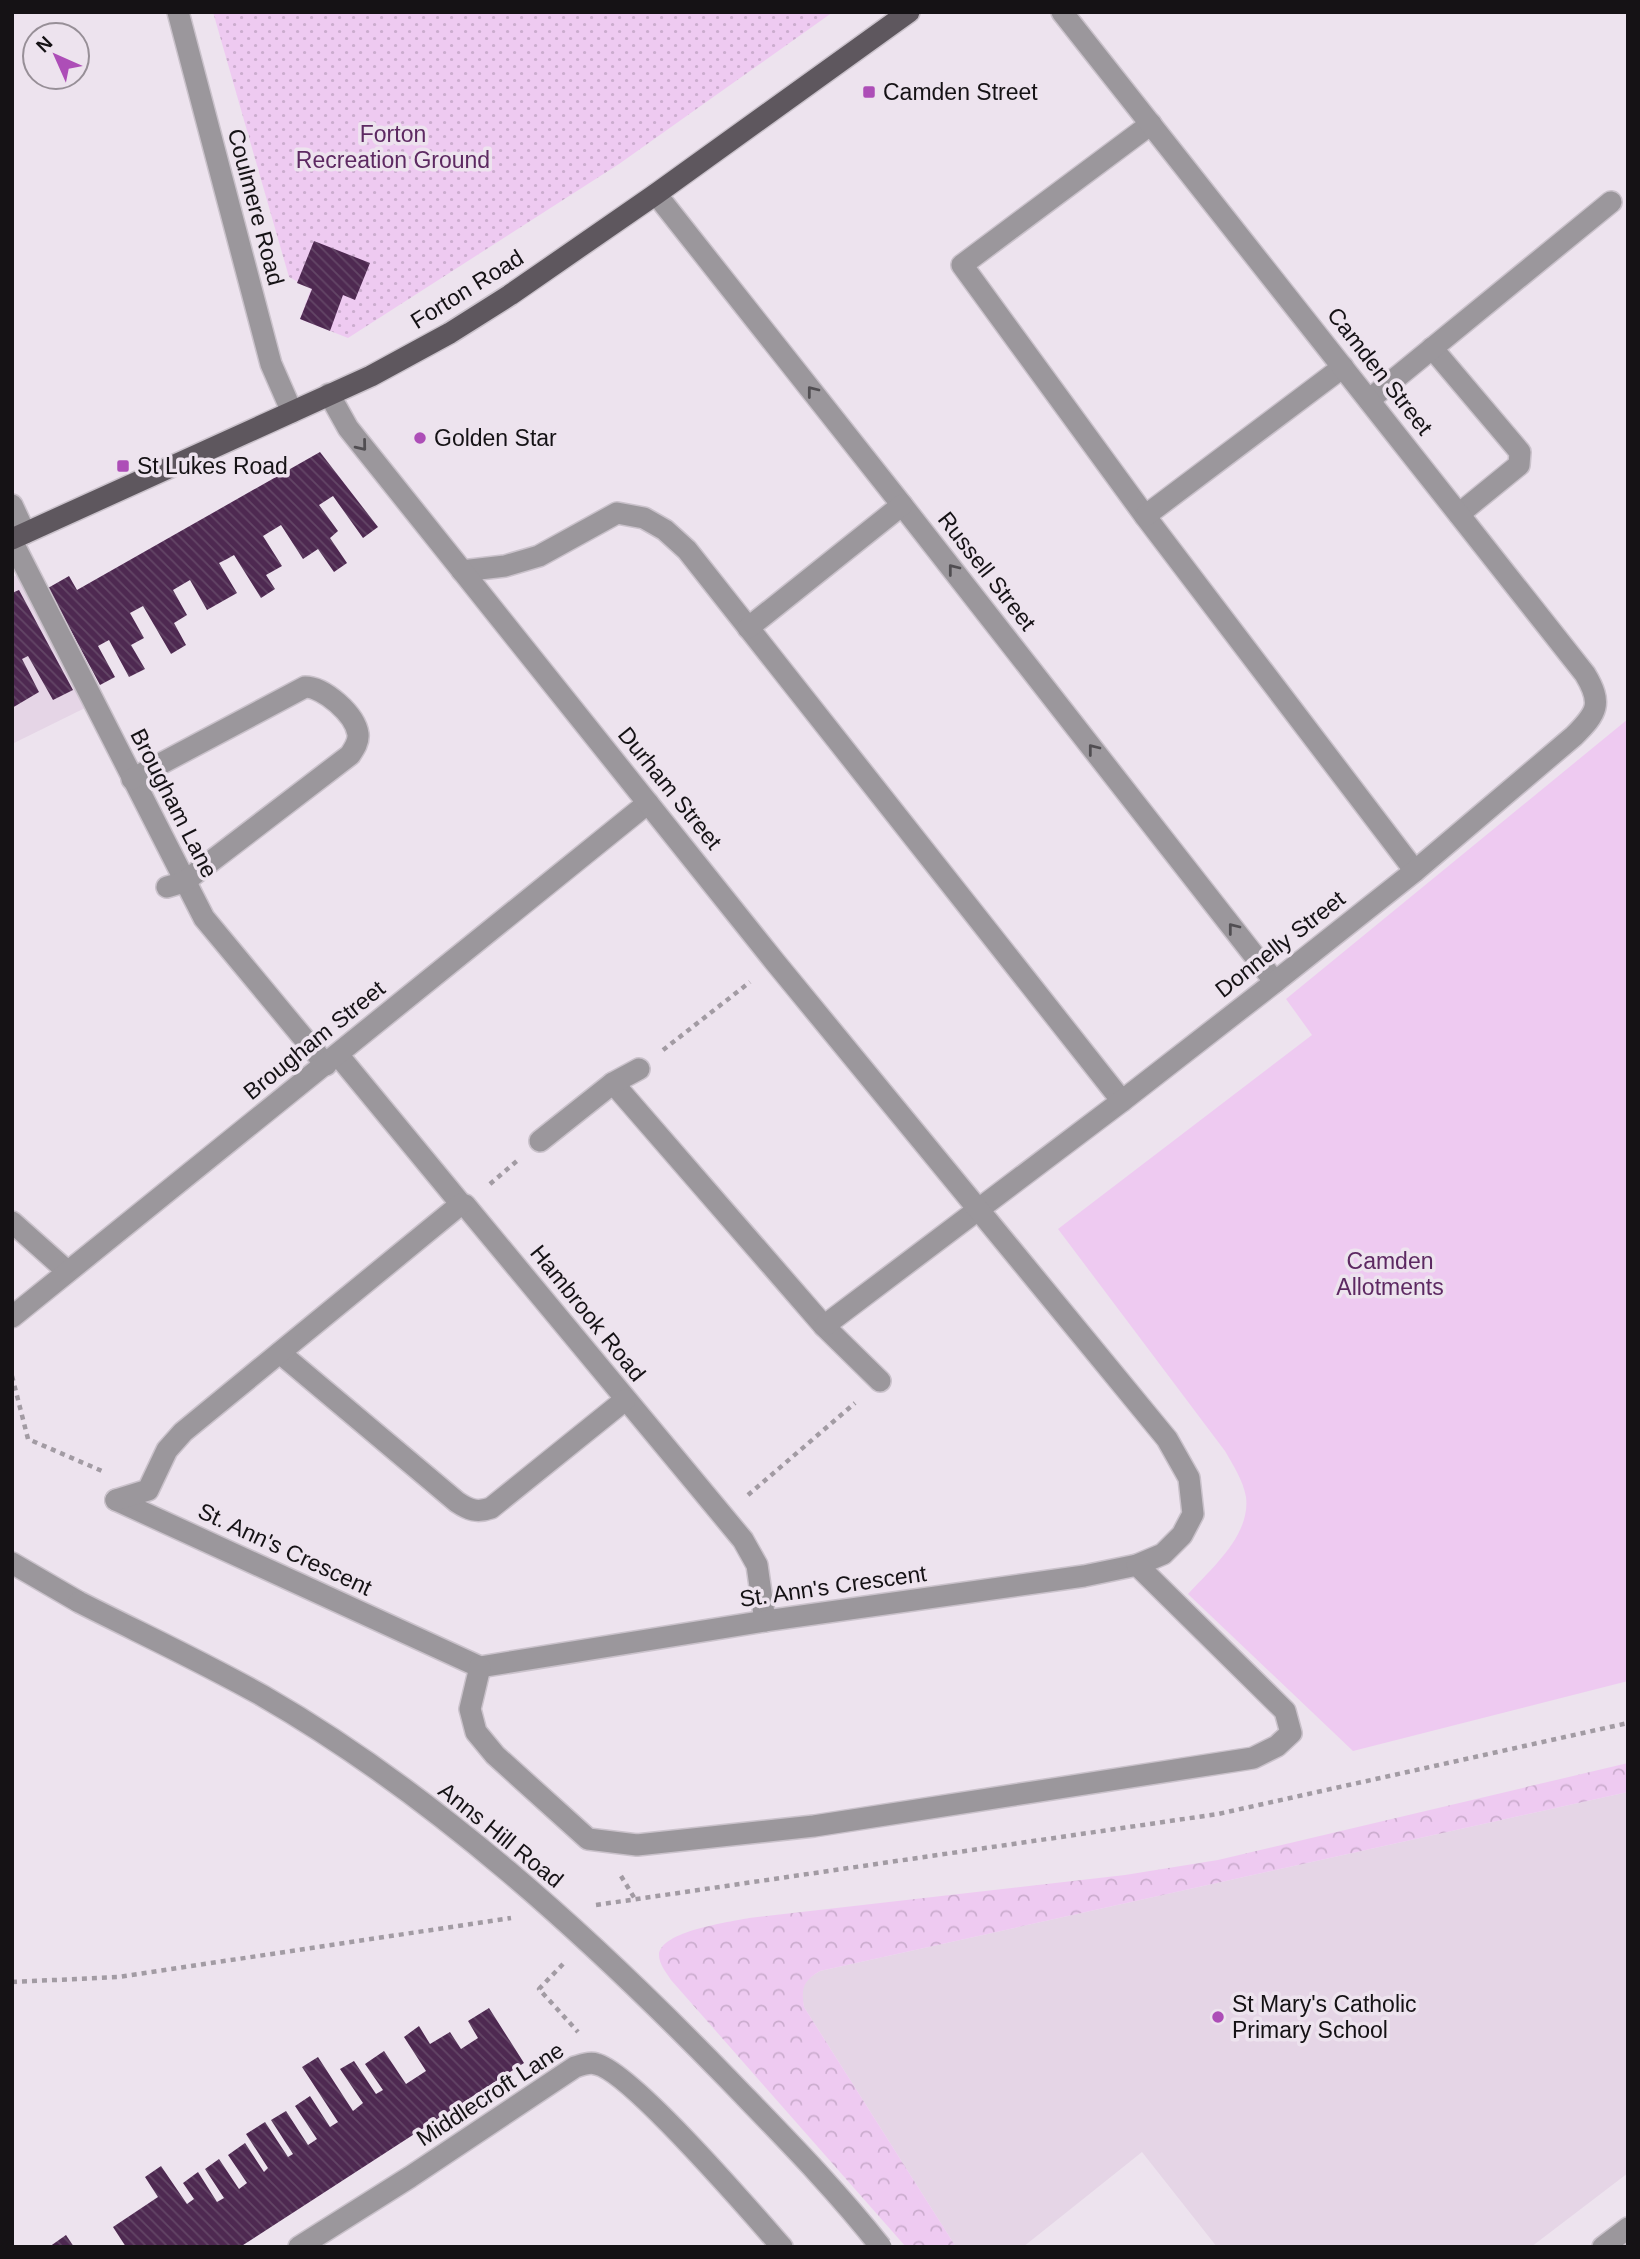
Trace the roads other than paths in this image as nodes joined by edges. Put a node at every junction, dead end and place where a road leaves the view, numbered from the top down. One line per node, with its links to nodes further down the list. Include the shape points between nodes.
1 (178, 12): 11 (street, Coulmere Road, via 271,364)
2 (909, 12): 5 (main road, Forton Road)
3 (1062, 12): 4 (street, Camden Street)
4 (1151, 124): 8 (street, Camden Street); 15 (street, via 962,265)
5 (656, 194): 9 (main road, Forton Road, via 480,316); 13 (street, Russell Street, one-way to 5)
6 (1611, 202): 7 (street)
7 (1432, 348): 10 (street); 14 (street, via 1520,452 1519,465)
8 (1342, 367): 10 (street, Camden Street); 15 (street)
9 (329, 394): 11 (main road, Forton Road); 17 (street, Durham Street, one-way to 17, via 348,428)
10 (1368, 400): 14 (street, Camden Street)
11 (292, 412): 16 (main road, Forton Road)
12 (12, 505): 16 (street, Brougham Lane)
13 (902, 505): 18 (street); 24 (street, Russell Street, one-way to 13)
14 (1459, 514): 19 (street, Camden Street, via 1585,674)
15 (1145, 516): 22 (street)
16 (17, 538): 20 (street, Brougham Lane)
17 (462, 571): 18 (street, via 539,556 617,513 644,518 687,550); 21 (street, Durham Street)
18 (748, 628): 28 (street)
19 (1597, 700): 22 (street, Donnelly Street, via 1594,714 1574,736)
20 (121, 770): 23 (street, Brougham Lane); 23 (street, via 305,687 325,692 354,723 358,734 350,755)
21 (648, 803): 25 (street, Brougham Street); 31 (street, Durham Street)
22 (1415, 871): 24 (street, Donnelly Street)
23 (176, 885): 25 (street, Brougham Lane)
24 (1275, 982): 28 (street, Donnelly Street)
25 (332, 1060): 30 (street, Hambrook Road); 33 (street, Brougham Street)
26 (639, 1069): 27 (street)
27 (613, 1083): 29 (street); 35 (street)
28 (1122, 1101): 31 (street, Donnelly Street)
29 (540, 1141)
30 (463, 1204): 36 (street); 38 (street, Hambrook Road)
31 (977, 1210): 35 (street, Donnelly Street); 40 (street, St. Ann's Crescent, via 1167,1439 1189,1478 1194,1514 1182,1535 1163,1554)
32 (12, 1222): 33 (street)
33 (67, 1271): 34 (street, Brougham Street)
34 (12, 1317)
35 (824, 1326): 37 (street)
36 (280, 1353): 38 (street, via 469,1510 491,1508); 42 (street, St. Ann's Crescent, via 183,1432 167,1450 148,1490 116,1500)
37 (880, 1381)
38 (625, 1400): 41 (street, Hambrook Road, via 751,1552)
39 (12, 1563): 46 (street, Anns Hill Road, bridge, via 263,1696 361,1759 482,1849 672,2021 811,2164)
40 (1137, 1565): 41 (street, St. Ann's Crescent); 42 (street, via 1285,1711 1291,1733 1277,1746 1253,1758 1033,1793 814,1826 637,1846 588,1839 495,1755 476,1732 470,1709)
41 (765, 1622): 42 (street, St. Ann's Crescent)
42 (480, 1667)
43 (1628, 2228): 47 (street)
44 (299, 2247): 45 (street, Middlecroft Lane, via 575,2067 596,2064 611,2071 652,2108)
45 (782, 2247)
46 (881, 2247)
47 (1603, 2247)

